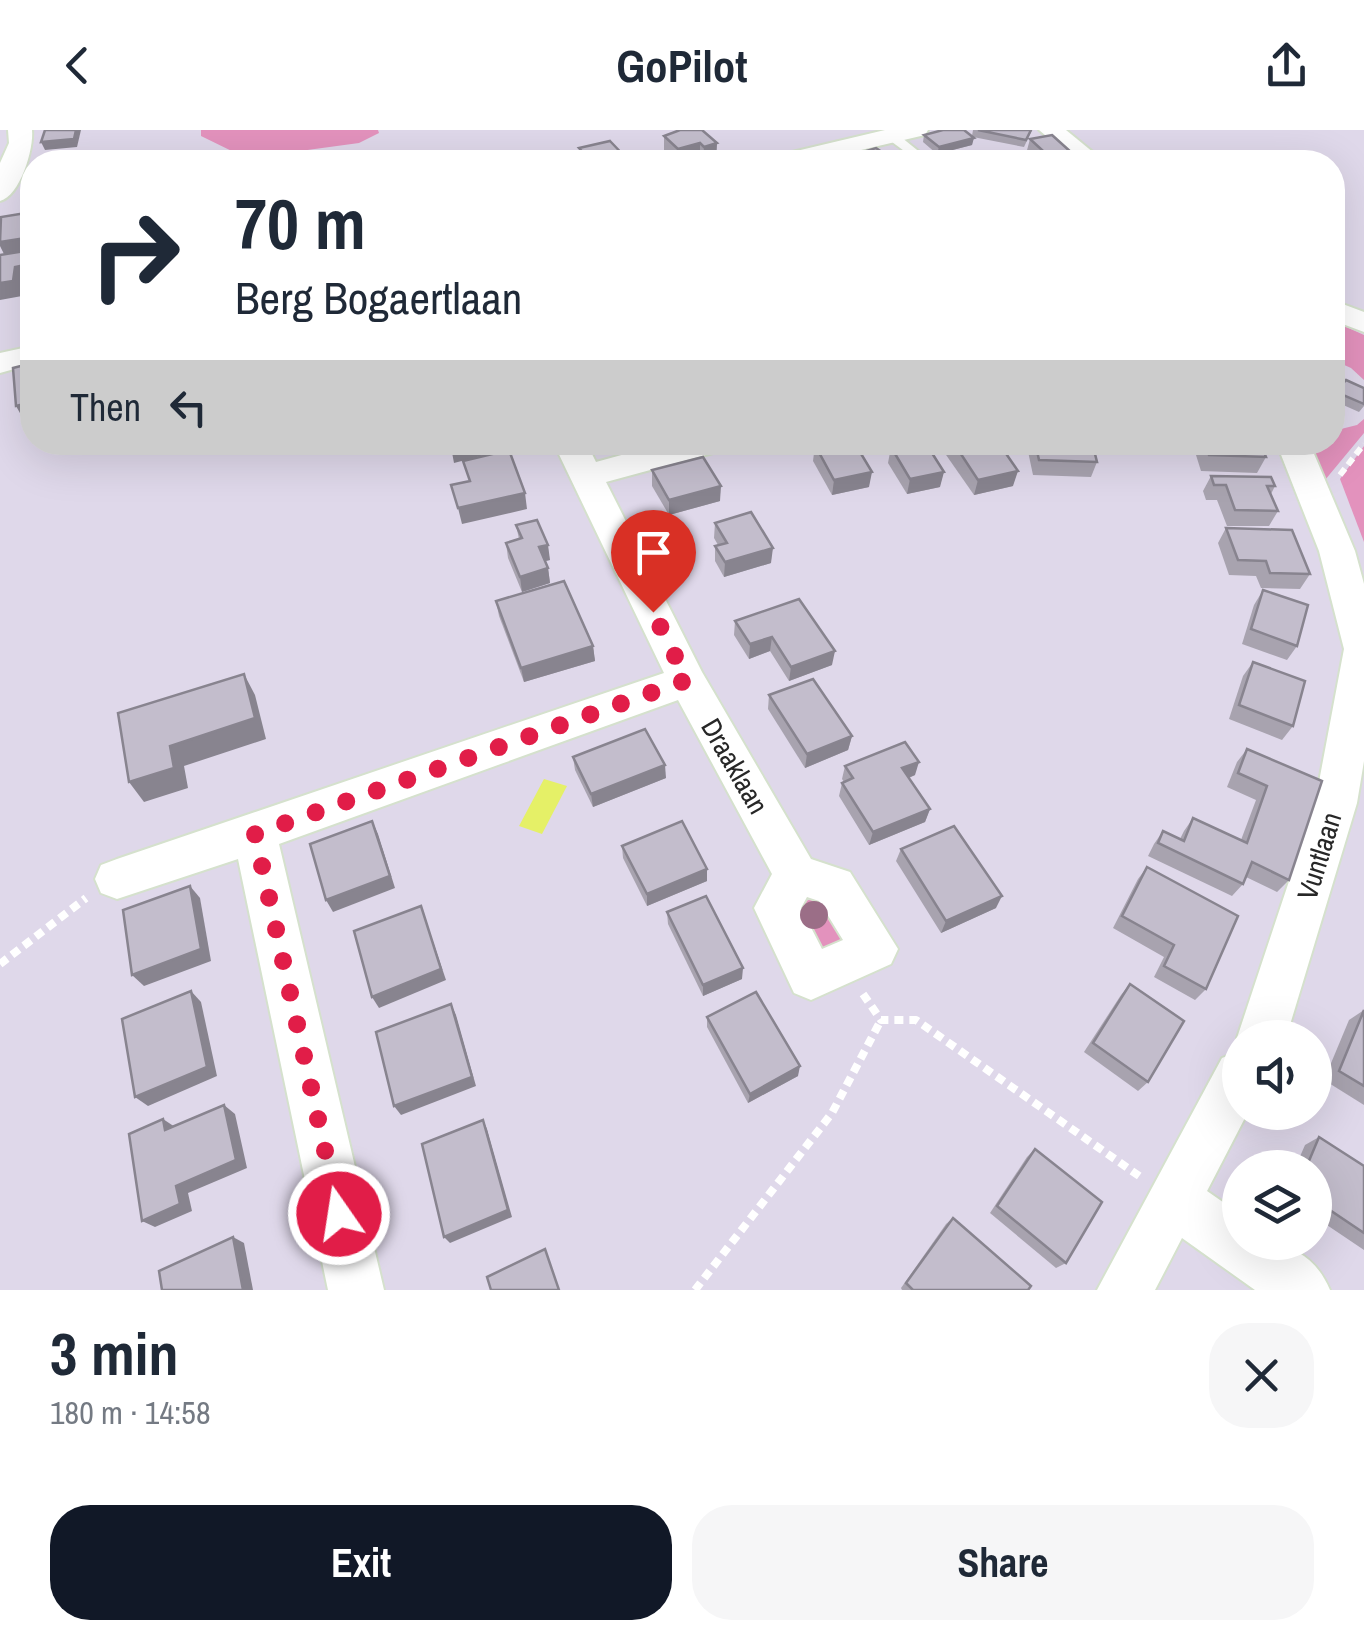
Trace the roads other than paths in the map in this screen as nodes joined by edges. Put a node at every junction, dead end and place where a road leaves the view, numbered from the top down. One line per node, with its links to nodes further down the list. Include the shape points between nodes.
1 (20, 130): 6 (street, via 22,142)
2 (1052, 130): 5 (street)
3 (904, 133): 4 (street)
4 (840, 150)
5 (1077, 150)
6 (0, 193)
7 (609, 455): 9 (street)
8 (1297, 455): 14 (street, Vuntlaan, via 1337,552 1363,648 1336,803)
9 (577, 459): 10 (street, Draaklaan)
10 (687, 680): 11 (street); 13 (street, Draaklaan, via 796,874 777,908 810,977)
11 (255, 834): 12 (street); 17 (street)
12 (117, 878)
13 (842, 964)
14 (1267, 1020)
15 (1222, 1109): 16 (street)
16 (1172, 1199): 18 (street); 19 (street)
17 (356, 1290)
18 (1124, 1290)
19 (1302, 1290)

